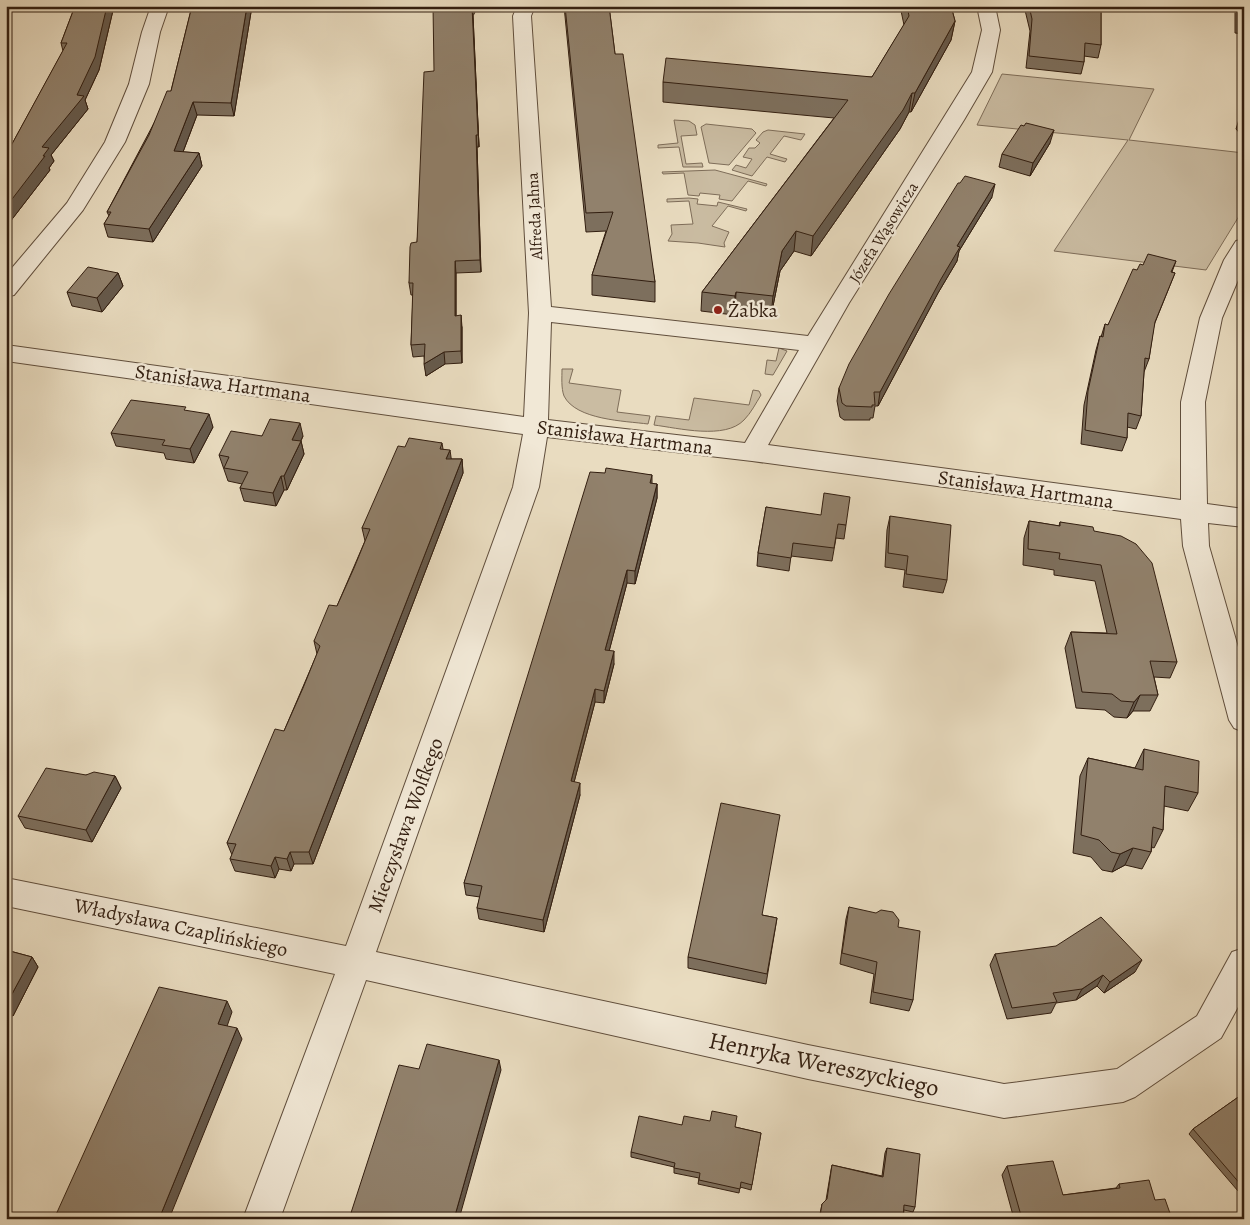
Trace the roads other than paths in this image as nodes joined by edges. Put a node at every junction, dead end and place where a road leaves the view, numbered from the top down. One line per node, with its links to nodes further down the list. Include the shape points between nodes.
1 (160, 6): 5 (street, via 139,84 115,142 76,206)
2 (526, 6): 6 (street, Alfreda Jahna, via 522,16)
3 (986, 6): 7 (street, Józefa Wąsowicza, via 991,30 982,72 838,303)
4 (1244, 246): 11 (street, via 1210,318 1193,402)
5 (6, 290)
6 (540, 313): 7 (street); 9 (street, Alfreda Jahna)
7 (816, 344): 10 (street, Józefa Wąsowicza)
8 (6, 353): 9 (street, Stanisława Hartmana)
9 (536, 427): 10 (street, Stanisława Hartmana); 15 (street, Mieczysława Wolfkego, via 526,487)
10 (752, 452): 11 (street, Stanisława Hartmana)
11 (1194, 511): 12 (street, Stanisława Hartmana); 13 (street, via 1196,546)
12 (1244, 518)
13 (1244, 720)
14 (6, 892): 15 (street, Władysława Czaplińskiego)
15 (356, 963): 16 (street, Henryka Wereszyckiego, via 808,1062 1004,1101 1123,1085 1209,1027); 17 (street, Mieczysława Wolfkego)
16 (1244, 963)
17 (261, 1219)

